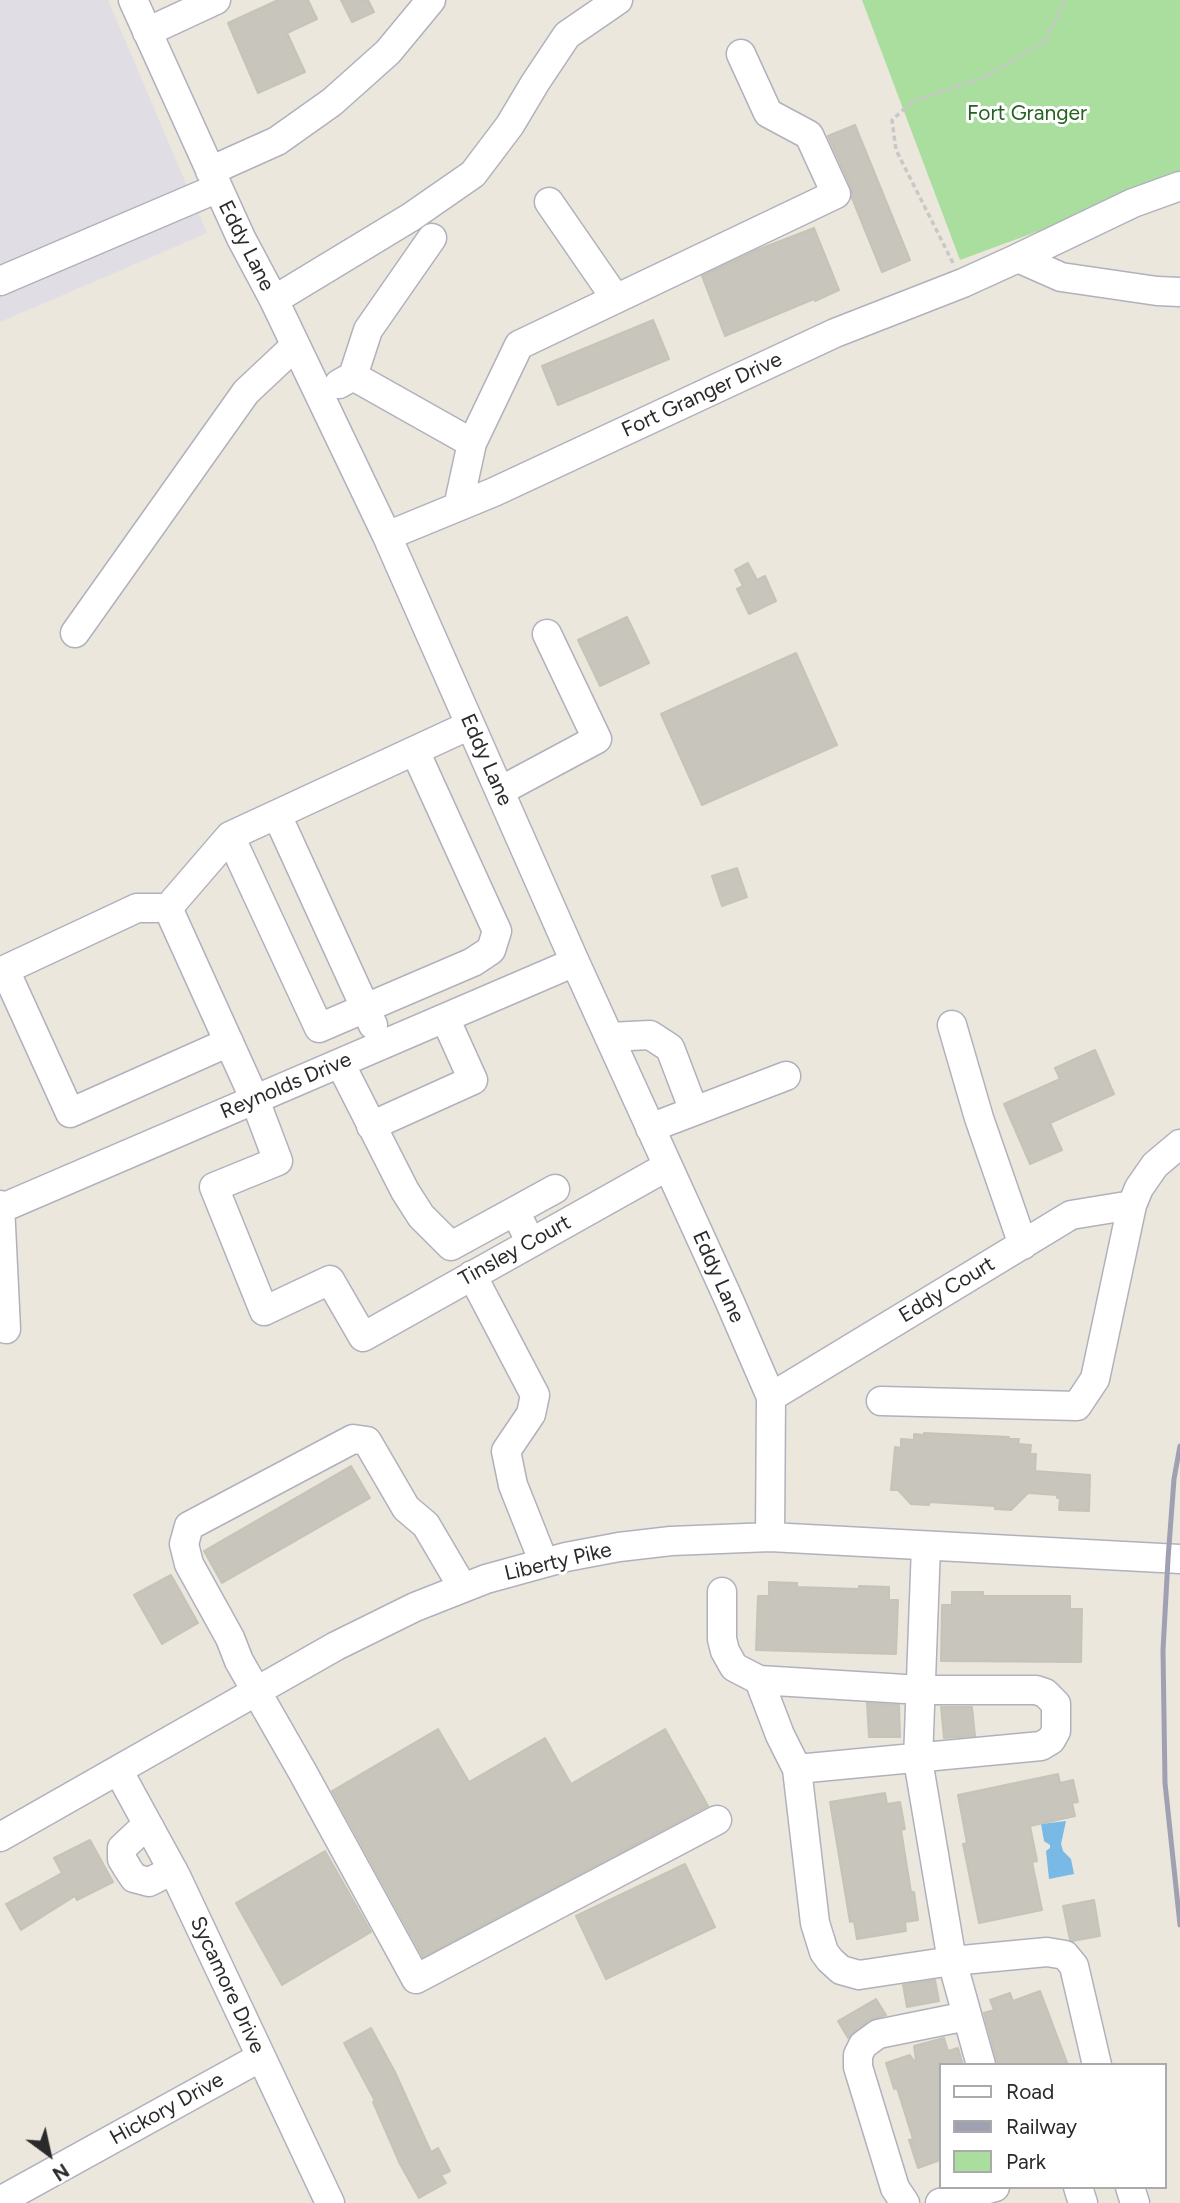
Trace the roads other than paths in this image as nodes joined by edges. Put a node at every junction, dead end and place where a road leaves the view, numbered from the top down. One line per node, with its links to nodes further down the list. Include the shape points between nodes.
1 (133, 0): 5 (street, Eddy Lane)
2 (216, 0): 5 (street)
3 (431, 0): 7 (street, via 388,51 332,102)
4 (618, 0): 15 (street, via 566,35 510,125 473,174 411,218)
5 (147, 32): 7 (street, Eddy Lane)
6 (741, 54): 14 (street, via 768,113 809,135 836,194)
7 (214, 180): 12 (street); 15 (street, Eddy Lane)
8 (1180, 186): 11 (street, Fort Granger Drive, via 1133,203)
9 (550, 202): 14 (street)
10 (432, 238): 17 (street, via 368,330)
11 (1018, 258): 13 (street, via 1061,277); 20 (street, Fort Granger Drive, via 835,332)
12 (0, 281)
13 (1180, 292)
14 (616, 299): 19 (street, via 519,345)
15 (274, 300): 16 (street, Eddy Lane)
16 (295, 346): 18 (street, Eddy Lane); 22 (street, via 246,392)
17 (353, 376): 18 (street); 19 (street)
18 (318, 396): 21 (street, Eddy Lane)
19 (472, 443): 20 (street)
20 (458, 506): 21 (street, Fort Granger Drive)
21 (387, 536): 24 (street, Eddy Lane)
22 (75, 632)
23 (547, 635): 26 (street, via 597,739)
24 (470, 725): 25 (street); 26 (street, Eddy Lane)
25 (415, 751): 27 (street); 32 (street, via 497,930 491,950 473,962)
26 (500, 792): 30 (street, Eddy Lane)
27 (277, 815): 28 (street); 32 (street)
28 (230, 836): 29 (street); 32 (street, via 319,1028)
29 (168, 908): 31 (street, via 137,908); 36 (street)
30 (575, 962): 33 (street, Reynolds Drive); 35 (street, Eddy Lane)
31 (2, 971): 36 (street, via 70,1113)
32 (366, 1008): 37 (street)
33 (445, 1018): 37 (street, Reynolds Drive); 42 (street, via 473,1080)
34 (952, 1025): 51 (street)
35 (609, 1037): 41 (street, via 650,1035 670,1048); 43 (street, Eddy Lane)
36 (229, 1042): 40 (street)
37 (382, 1045): 38 (street, Reynolds Drive)
38 (340, 1063): 40 (street, Reynolds Drive); 42 (street)
39 (786, 1076): 41 (street)
40 (255, 1100): 48 (street, Reynolds Drive); 52 (street, Tinsley Court, via 278,1161 214,1187 264,1311 330,1280 363,1337)
41 (694, 1111): 43 (street)
42 (371, 1126): 49 (street, via 421,1216 451,1246)
43 (650, 1128): 45 (street, Eddy Lane)
44 (1180, 1144): 47 (street, via 1155,1165)
45 (668, 1166): 50 (street, Tinsley Court); 54 (street, Eddy Lane)
46 (555, 1189): 49 (street)
47 (1132, 1205): 51 (street, Eddy Court, via 1071,1215); 55 (street, via 1095,1378 1077,1406)
48 (0, 1209): 53 (street)
49 (515, 1211): 50 (street)
50 (531, 1243): 52 (street, Tinsley Court)
51 (1023, 1245): 54 (street, Eddy Court)
52 (472, 1275): 59 (street, via 535,1395 531,1414 506,1451 513,1485)
53 (6, 1329)
54 (771, 1397): 56 (street, Eddy Lane)
55 (881, 1401)
56 (770, 1537): 57 (street, Liberty Pike); 59 (street, Liberty Pike, via 671,1541)
57 (926, 1546): 58 (street, Liberty Pike); 63 (street)
58 (1180, 1559)
59 (544, 1563): 60 (street, Liberty Pike)
60 (463, 1588): 64 (street, Liberty Pike, via 336,1646); 64 (street, via 426,1525 406,1508 367,1441 353,1439 189,1526 184,1544 189,1564)
61 (722, 1592): 62 (street, via 725,1651 734,1667)
62 (759, 1680): 63 (street); 66 (street)
63 (921, 1690): 65 (street); 65 (street, via 1036,1690 1056,1704 1056,1731 1041,1746)
64 (257, 1691): 67 (street, Liberty Pike); 68 (street, via 416,1979)
65 (918, 1756): 66 (street); 72 (street)
66 (797, 1769): 72 (street, via 816,1923 830,1960 841,1970 859,1975)
67 (118, 1770): 69 (street, Sycamore Drive); 70 (street, Liberty Pike)
68 (717, 1821)
69 (150, 1828): 71 (street, Sycamore Drive); 71 (street, via 122,1848 122,1859 134,1878 149,1882)
70 (0, 1837)
71 (173, 1870): 74 (street, Sycamore Drive)
72 (952, 1961): 73 (street); 76 (street, via 1047,1952 1065,1955 1074,1966)
73 (967, 2016): 75 (street); 80 (street, via 878,2034 858,2055 895,2188)
74 (261, 2057): 78 (street, Hickory Drive); 79 (street, Sycamore Drive)
75 (980, 2063)
76 (1097, 2063)
77 (988, 2189): 81 (street)
78 (0, 2201)
79 (330, 2203)
80 (905, 2203)
81 (940, 2203)

